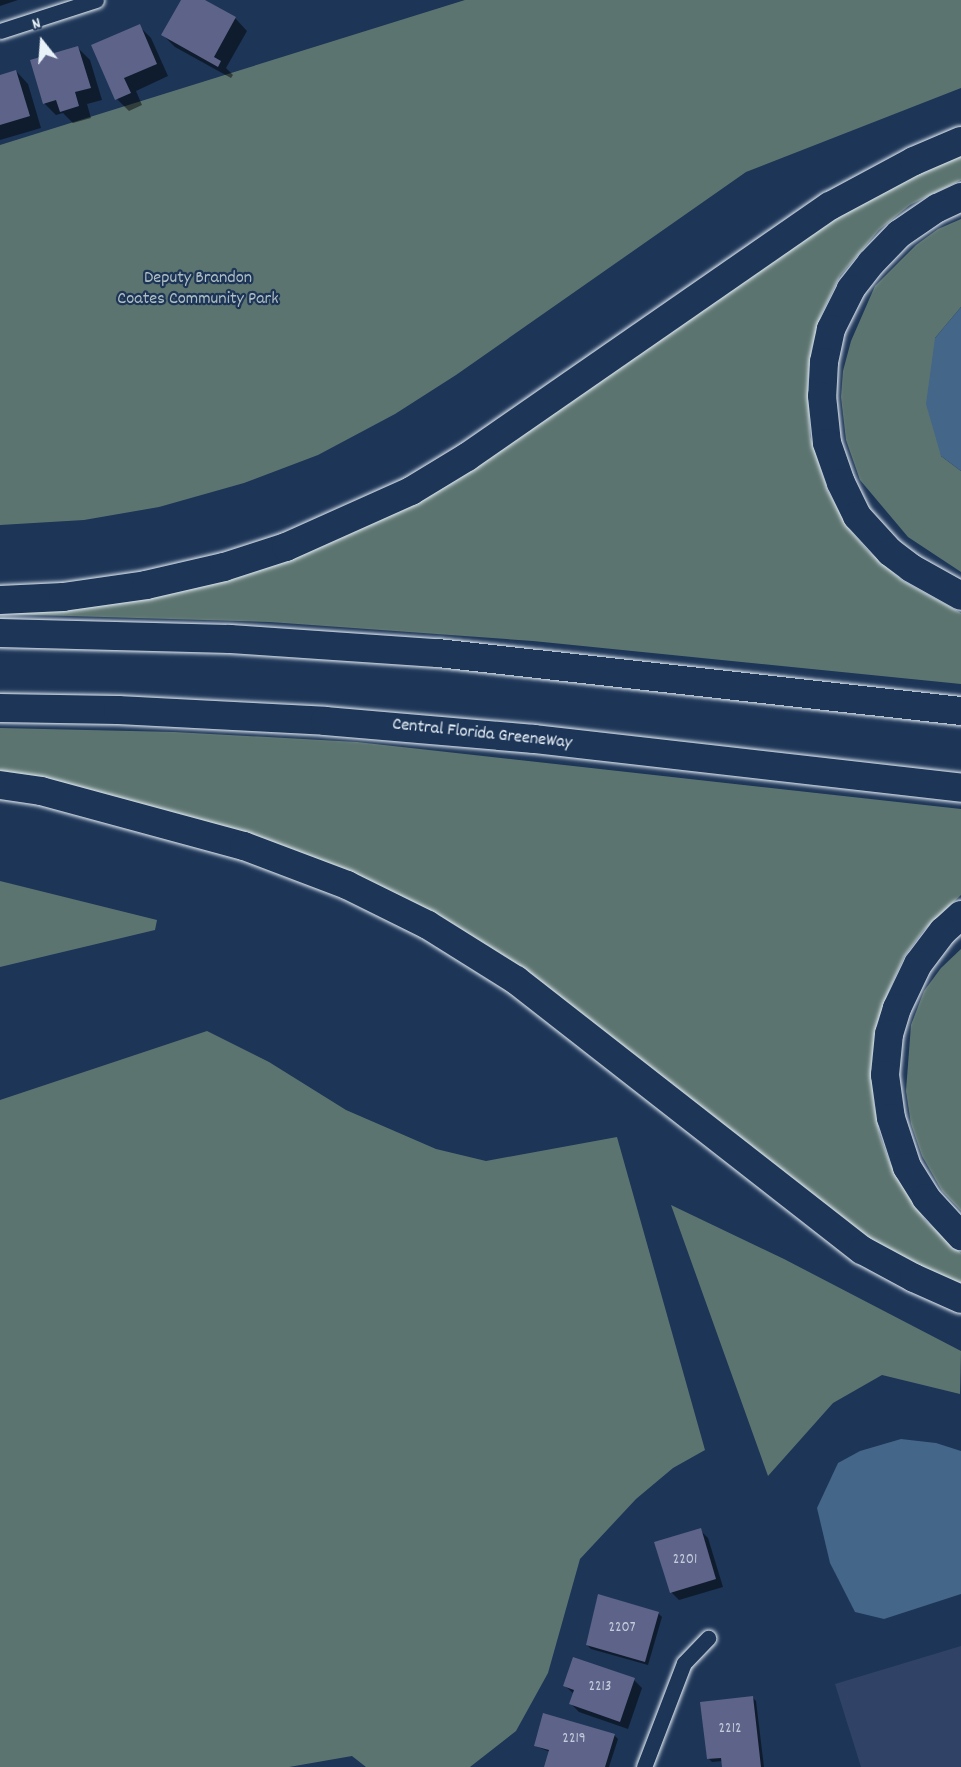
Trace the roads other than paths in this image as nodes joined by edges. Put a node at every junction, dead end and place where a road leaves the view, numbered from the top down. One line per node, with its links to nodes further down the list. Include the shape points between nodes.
1 (96, 0): 2 (street)
2 (0, 31)
3 (961, 141): 6 (highway, via 830,206 411,491 286,547 224,567 146,585 63,597)
4 (961, 197): 5 (highway, via 899,234 851,289 831,330 822,396 827,443 857,516 897,557)
5 (961, 596)
6 (0, 600)
7 (0, 633): 9 (highway, via 230,639 438,653)
8 (0, 708): 11 (highway, Central Florida GreeneWay, via 337,722 534,740)
9 (961, 711)
10 (0, 784): 14 (highway, via 41,791 244,846 347,885 428,925 516,980 862,1250)
11 (961, 789)
12 (961, 915): 13 (highway, via 918,964 897,1008 889,1034 885,1075 891,1118 907,1167 926,1198)
13 (961, 1236)
14 (961, 1299)
15 (708, 1638): 16 (street, via 684,1663)
16 (644, 1767)

